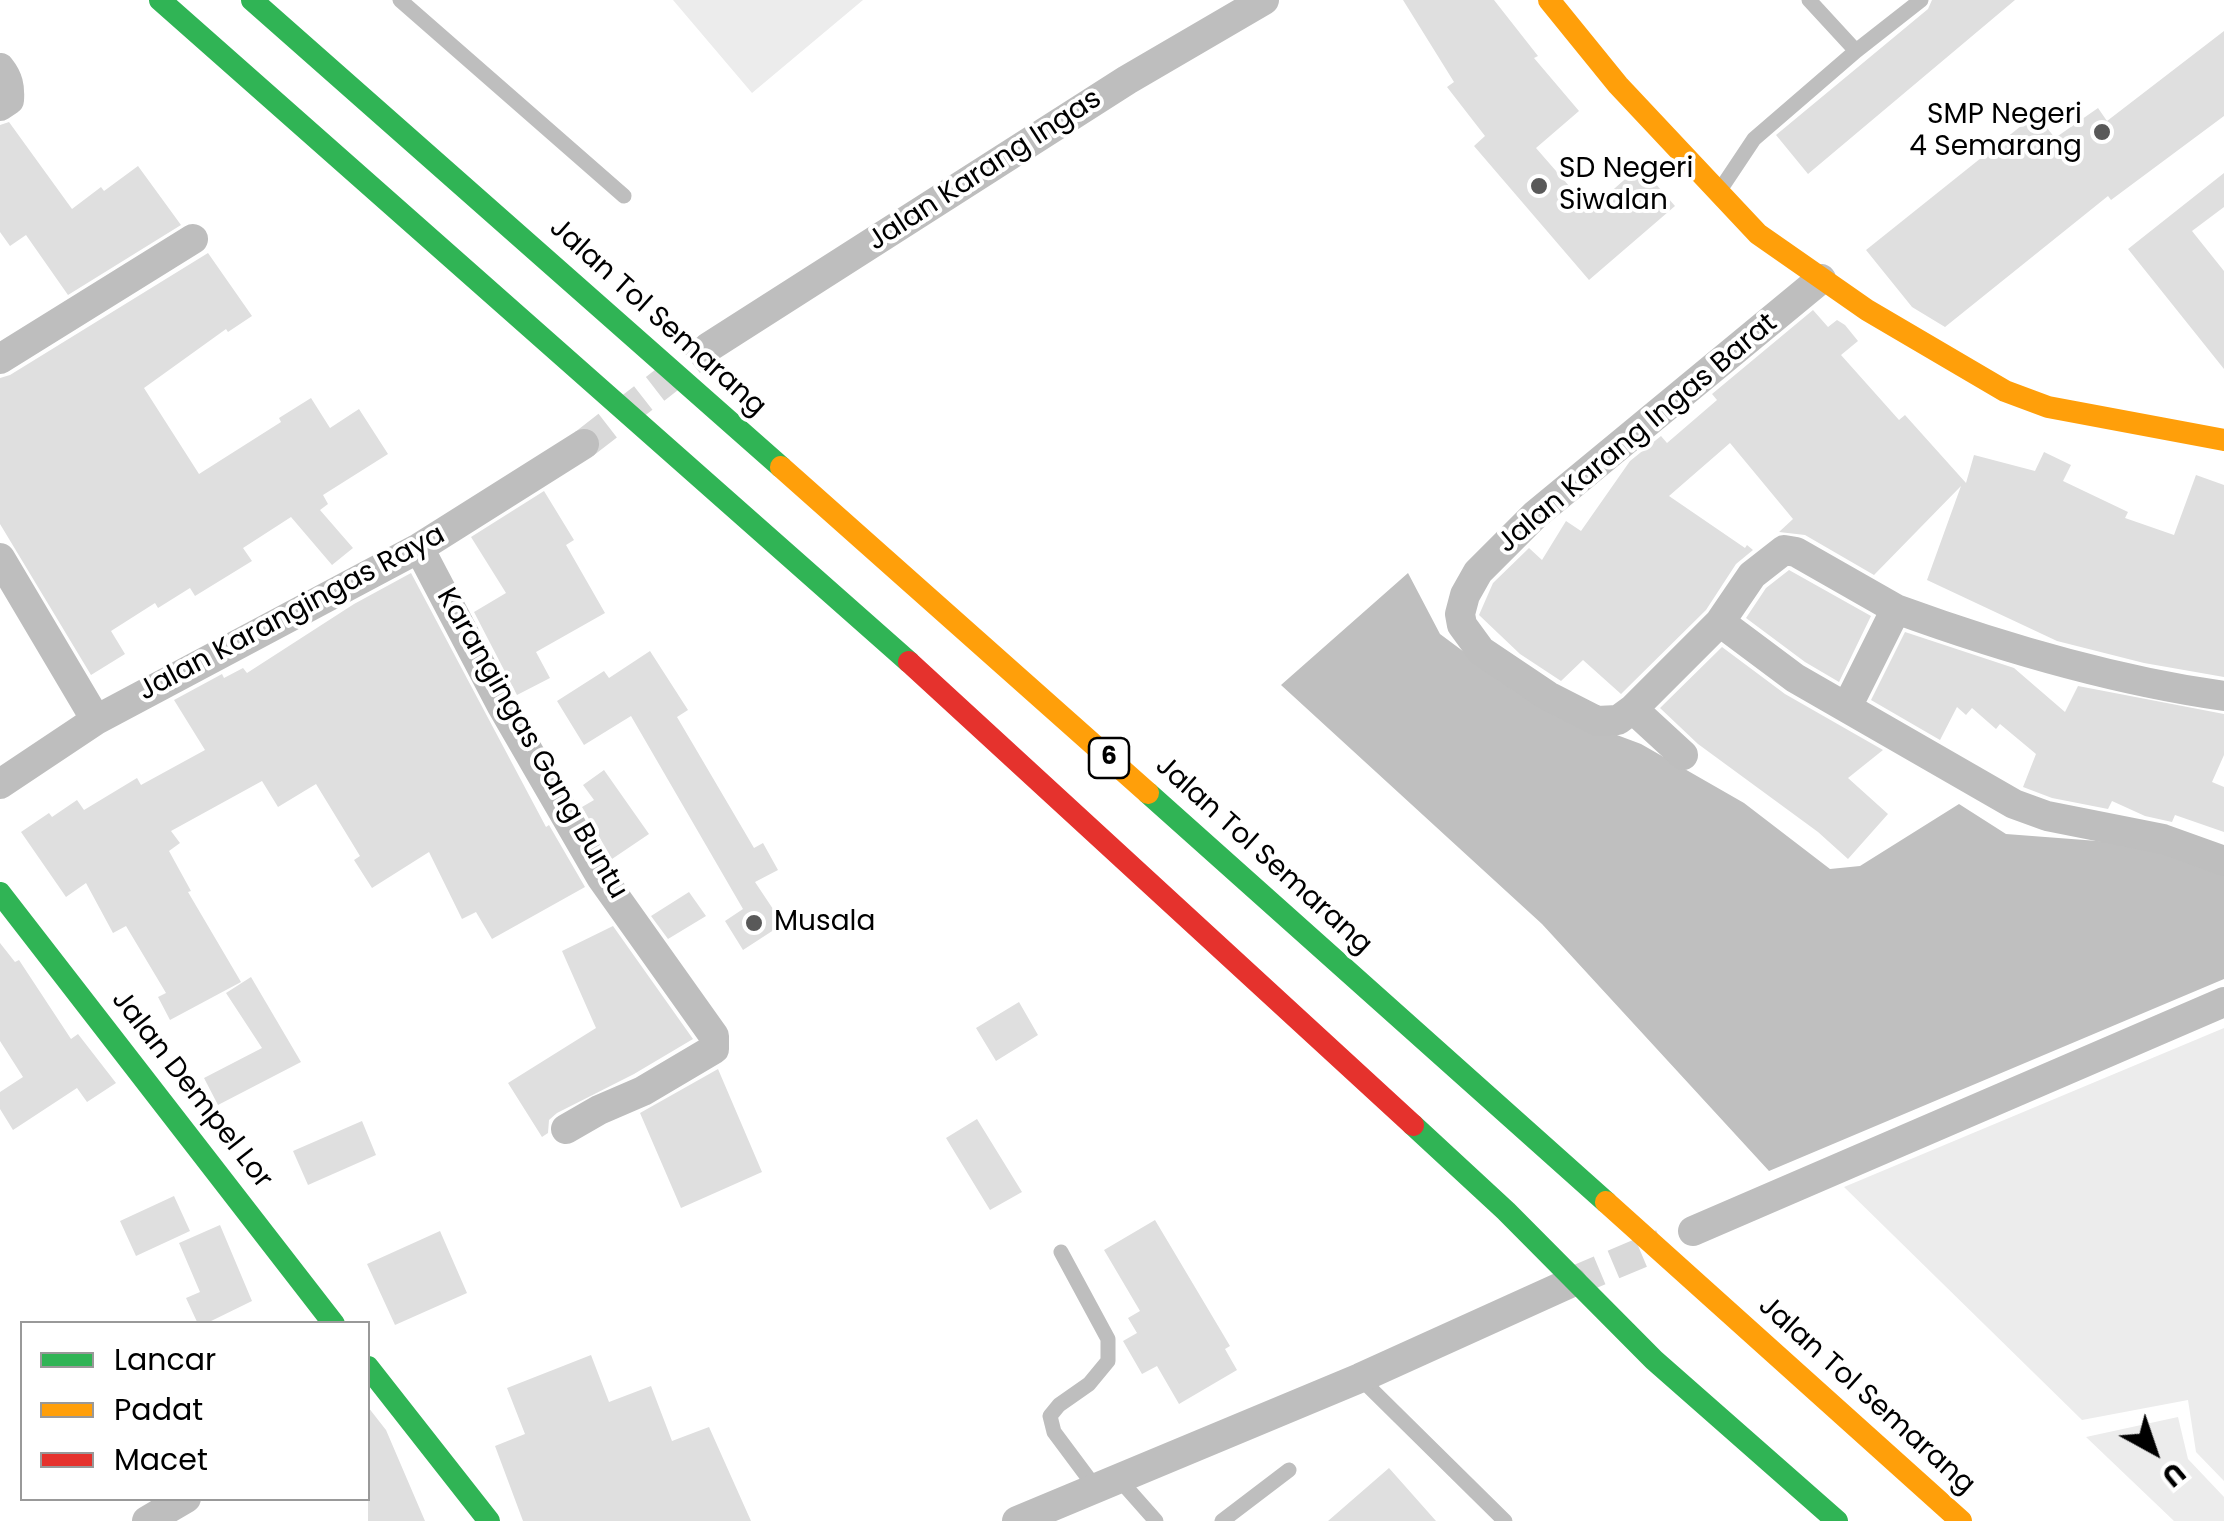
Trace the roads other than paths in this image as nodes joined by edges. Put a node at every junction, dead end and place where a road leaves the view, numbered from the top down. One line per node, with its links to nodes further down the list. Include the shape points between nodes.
1 (160, 0): 48 (main road, 6, via 867,624 1506,1211 1654,1360)
2 (252, 0): 49 (main road, Jalan Tol Semarang / 6)
3 (400, 0): 12 (lane)
4 (1264, 0): 15 (street, Jalan Karang Ingas, via 1127,80)
5 (1549, 0): 11 (main road)
6 (1809, 0): 8 (lane)
7 (1920, 0): 8 (lane)
8 (1856, 51): 11 (lane, via 1754,139)
9 (0, 68): 10 (street, via 10,85)
10 (5, 103)
11 (1719, 193): 14 (main road, via 1758,234)
12 (624, 196)
13 (193, 238): 16 (street)
14 (1821, 279): 17 (main road, via 2005,390 2048,407); 25 (street, Jalan Karang Ingas Barat, via 1535,516 1478,572 1465,595 1462,625 1508,669 1598,721 1618,720)
15 (709, 348)
16 (0, 360)
17 (2224, 440)
18 (584, 444): 19 (street, Jalan Karangingas Raya)
19 (419, 548): 26 (street, Jalan Karangingas Raya); 32 (street, Karangingas Gang Buntu, via 602,877 714,1036 714,1049)
20 (0, 558): 26 (street)
21 (1896, 610): 22 (street, via 1784,550 1752,575); 23 (street, via 2030,655); 24 (street)
22 (1720, 622): 24 (street); 25 (street)
23 (2224, 696)
24 (1847, 707): 29 (street, via 2014,804 2163,839)
25 (1632, 709): 27 (street)
26 (96, 720): 28 (street, Jalan Karangingas Raya)
27 (1683, 755)
28 (0, 784)
29 (2224, 861)
30 (0, 893): 36 (main road, Jalan Dempel Lor)
31 (2224, 1002): 33 (street)
32 (566, 1129)
33 (1693, 1231)
34 (1061, 1252): 40 (lane, via 1108,1339 1108,1361 1050,1416 1054,1432)
35 (1572, 1282): 37 (street)
36 (332, 1321)
37 (1360, 1378): 40 (street); 47 (lane)
38 (373, 1383): 43 (main road)
39 (1289, 1470): 46 (lane)
40 (1107, 1482): 44 (street); 45 (lane)
41 (181, 1501): 42 (street)
42 (146, 1521)
43 (489, 1521)
44 (1017, 1521)
45 (1156, 1521)
46 (1222, 1521)
47 (1505, 1521)
48 (1837, 1521)
49 (1961, 1521)

